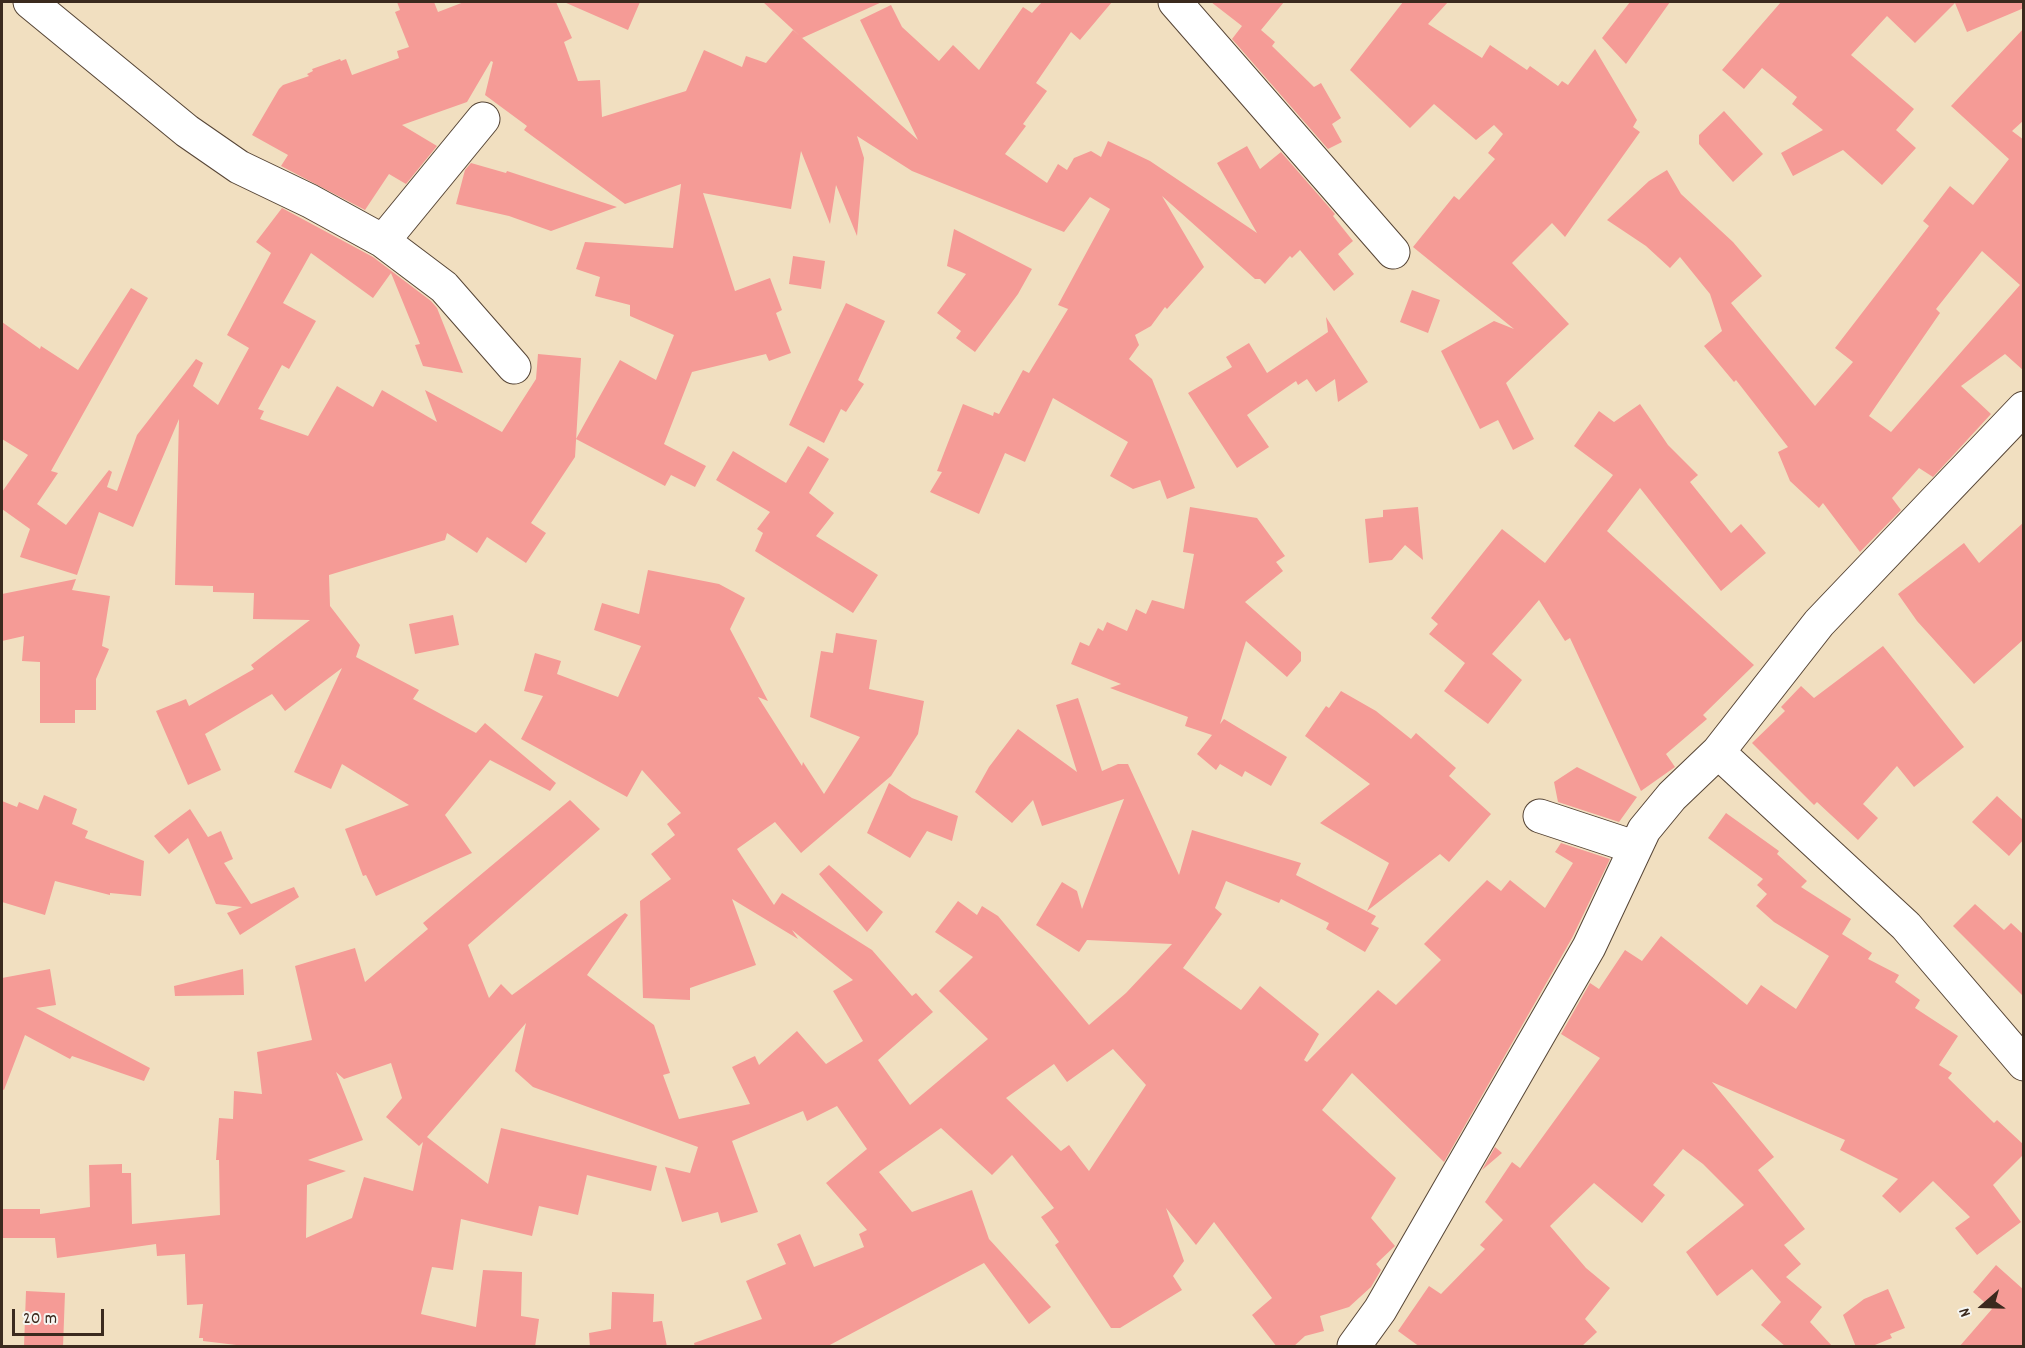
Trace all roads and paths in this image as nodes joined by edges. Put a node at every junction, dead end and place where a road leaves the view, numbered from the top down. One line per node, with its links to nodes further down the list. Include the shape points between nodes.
1 (30, 2): 4 (street, via 195,137 239,166)
2 (1175, 2): 5 (street)
3 (483, 119): 4 (street)
4 (383, 241): 6 (street, via 444,287)
5 (1393, 252)
6 (514, 367)
7 (2024, 408): 8 (street, via 1819,623)
8 (1718, 752): 10 (street, via 1659,812); 11 (street, via 1906,926)
9 (1540, 816): 10 (street)
10 (1634, 847): 12 (street, via 1589,947 1380,1310)
11 (2024, 1064)
12 (1354, 1347)

